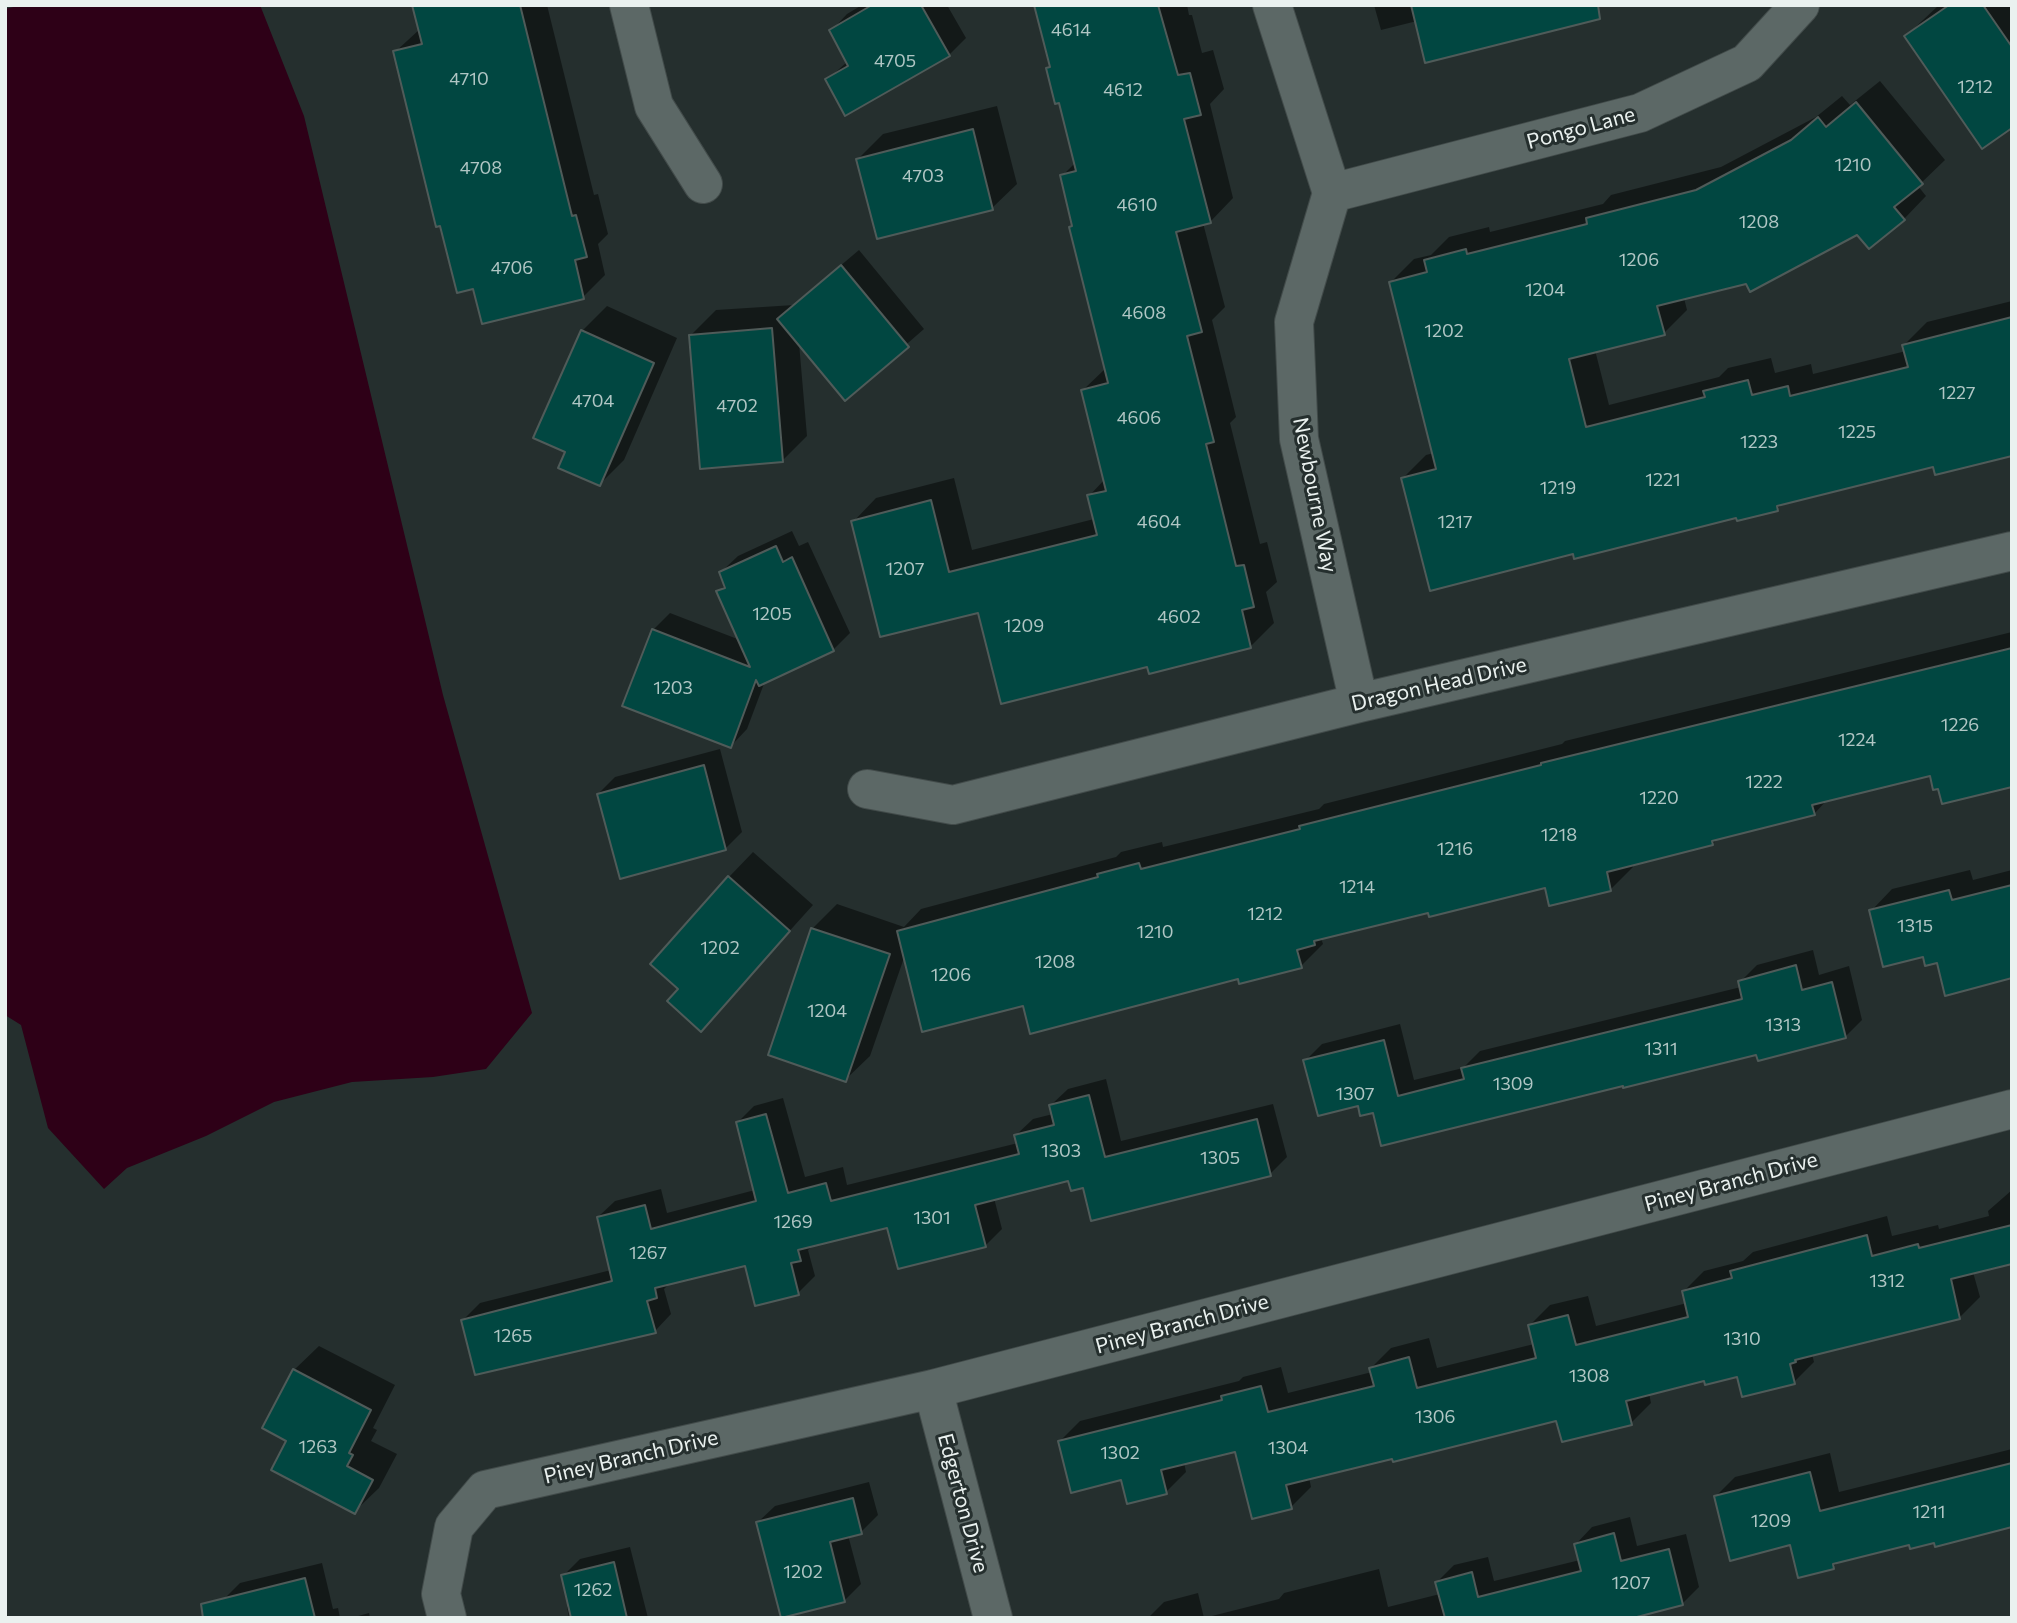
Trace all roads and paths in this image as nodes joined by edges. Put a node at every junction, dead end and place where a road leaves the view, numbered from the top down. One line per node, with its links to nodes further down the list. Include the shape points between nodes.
1 (629, 5): 4 (street, via 654,106)
2 (1272, 5): 5 (street)
3 (1800, 5): 5 (street, Pongo Lane, via 1747,63 1640,113)
4 (703, 184)
5 (1332, 193): 7 (street, Newbourne Way, via 1294,322 1299,439)
6 (2012, 551): 7 (street, Dragon Head Drive)
7 (1359, 703): 8 (street, Dragon Head Drive, via 953,805)
8 (867, 789)
9 (2012, 1109): 10 (street, Piney Branch Drive)
10 (933, 1389): 11 (street, Piney Branch Drive, via 485,1490 454,1527 441,1594); 12 (street, Edgerton Drive)
11 (447, 1618)
12 (993, 1618)

